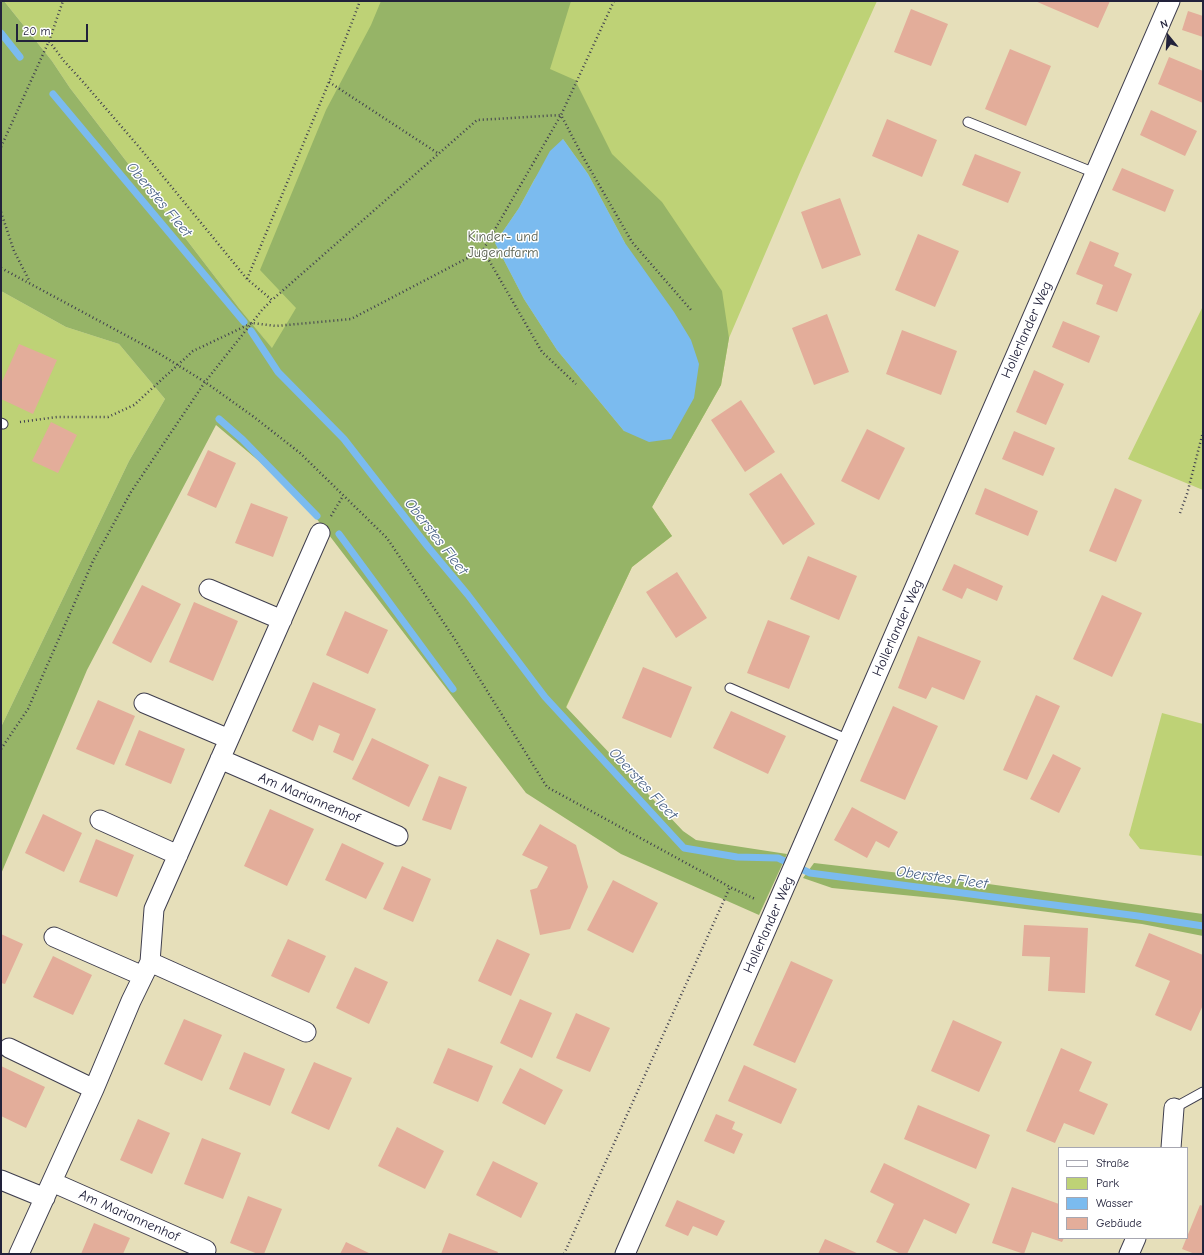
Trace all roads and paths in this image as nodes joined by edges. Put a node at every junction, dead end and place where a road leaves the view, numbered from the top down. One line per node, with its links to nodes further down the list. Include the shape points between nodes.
1 (63, 1): 5 (path)
2 (360, 1): 6 (path)
3 (614, 1): 7 (path)
4 (1170, 1): 11 (street, Hollerlander Weg)
5 (49, 41): 9 (path); 15 (path)
6 (329, 82): 10 (path); 15 (path)
7 (560, 115): 10 (path, via 477,120); 13 (path); 18 (path, via 632,242)
8 (968, 122): 11 (lane)
9 (1, 147)
10 (439, 154): 17 (path)
11 (1095, 173): 32 (street, Hollerlander Weg)
12 (1, 212): 16 (path, via 14,251)
13 (483, 250): 19 (path, via 351,319 276,326); 22 (path, via 542,352)
14 (1, 268): 16 (path)
15 (247, 279): 17 (path)
16 (30, 283): 20 (path)
17 (272, 300): 19 (path)
18 (691, 310)
19 (252, 323): 20 (path, via 193,351); 21 (path)
20 (178, 365): 21 (path); 23 (path, via 134,405 108,417 58,417)
21 (205, 382): 33 (path, via 131,492 93,562 28,709); 38 (path, via 300,453 386,538 454,638 547,786)
22 (576, 384)
23 (2, 423)
24 (1203, 432): 25 (path)
25 (1180, 513)
26 (320, 533): 28 (street)
27 (209, 589): 28 (street)
28 (282, 620): 31 (street)
29 (730, 688): 32 (lane)
30 (144, 704): 31 (street)
31 (229, 739): 34 (street)
32 (849, 740): 39 (street, Hollerlander Weg)
33 (1, 749)
34 (220, 759): 36 (street, Am Mariannenhof); 37 (street)
35 (100, 820): 37 (street)
36 (398, 836)
37 (178, 855): 41 (street, via 154,909)
38 (730, 887): 39 (path); 53 (path)
39 (776, 908): 54 (street, Hollerlander Weg)
40 (54, 938): 41 (street)
41 (146, 969): 42 (street); 44 (street)
42 (306, 1032)
43 (10, 1048): 44 (street)
44 (94, 1089): 49 (street)
45 (1203, 1092): 46 (lane)
46 (1174, 1108): 47 (street)
47 (1171, 1147)
48 (1, 1180): 49 (street, Am Mariannenhof)
49 (48, 1190): 51 (street, Am Mariannenhof); 52 (street)
50 (1136, 1239): 55 (street)
51 (206, 1250)
52 (20, 1254)
53 (564, 1254)
54 (625, 1254)
55 (1129, 1254)

